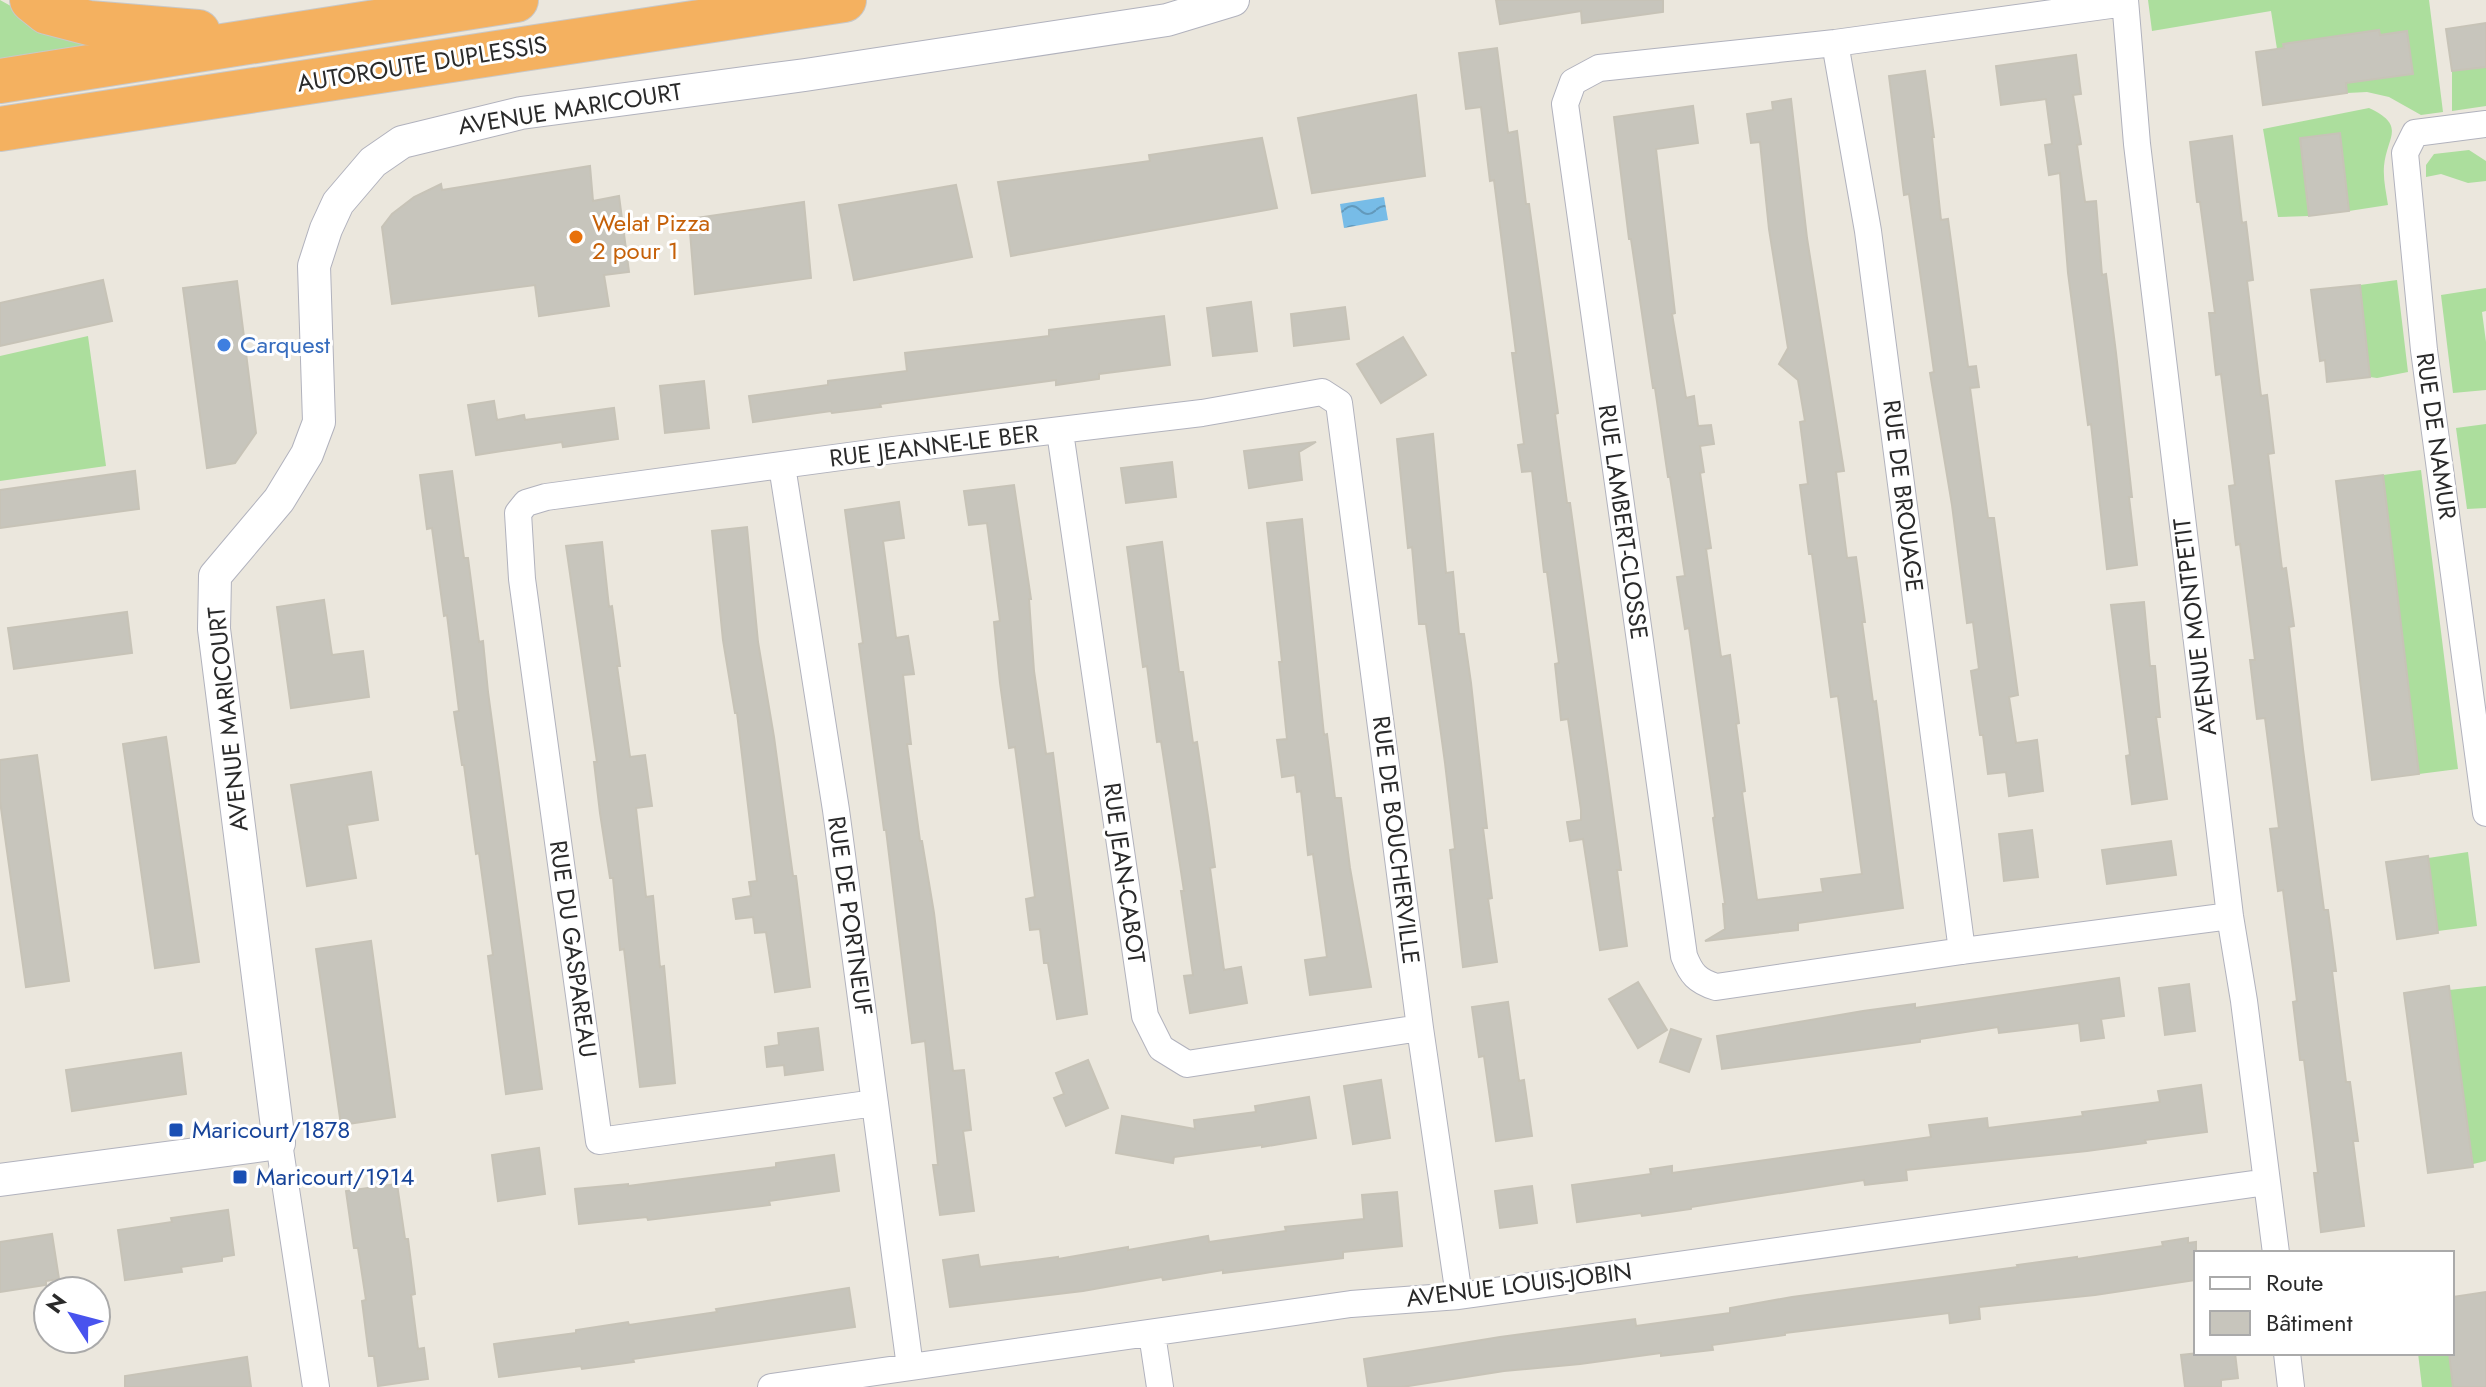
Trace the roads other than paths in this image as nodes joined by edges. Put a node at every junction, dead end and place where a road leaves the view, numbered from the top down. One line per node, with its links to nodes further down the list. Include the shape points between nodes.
1 (32, 0): 6 (highway, via 47,12 89,23)
2 (516, 0): 6 (highway, AUTOROUTE DUPLESSIS)
3 (844, 0): 10 (highway, AUTOROUTE DUPLESSIS)
4 (1233, 0): 20 (street, AVENUE MARICOURT, via 1167,20 1097,32 521,113 402,142 373,162 338,203 314,266 319,422 279,500 215,576 214,629)
5 (2125, 1): 7 (street, RUE LAMBERT-CLOSSE); 16 (street, AVENUE MONTPETIT, via 2137,144)
6 (272, 37): 8 (highway, AUTOROUTE DUPLESSIS)
7 (1835, 43): 17 (street, RUE DE BROUAGE, via 1868,231); 17 (street, RUE LAMBERT-CLOSSE, via 1599,68 1573,82 1565,104 1666,829 1684,956 1700,982 1716,987)
8 (0, 81)
9 (2486, 124): 15 (street, RUE DE NAMUR, via 2415,133 2405,153 2424,350)
10 (0, 129)
11 (1322, 392): 12 (street, RUE JEANNE-LE BER); 18 (street, RUE DE BOUCHERVILLE, via 1339,403)
12 (1060, 432): 13 (street, RUE JEANNE-LE BER); 18 (street, RUE JEAN-CABOT, via 1145,1016 1161,1048 1187,1064)
13 (782, 466): 14 (street, RUE JEANNE-LE BER); 19 (street, RUE DE PORTNEUF)
14 (546, 497): 19 (street, RUE DU GASPAREAU, via 526,503 517,524 599,1141)
15 (2486, 813)
16 (2230, 916): 17 (street, RUE LAMBERT-CLOSSE); 22 (street, AVENUE MONTPETIT)
17 (1962, 951)
18 (1420, 1028): 24 (street, RUE DE BOUCHERVILLE)
19 (875, 1103): 27 (street, RUE DE PORTNEUF)
20 (279, 1143): 21 (street); 28 (street, AVENUE MARICOURT)
21 (0, 1180)
22 (2267, 1182): 23 (street, AVENUE MONTPETIT); 24 (street, AVENUE LOUIS-JOBIN)
23 (2276, 1251)
24 (1459, 1296): 25 (street, AVENUE LOUIS-JOBIN, via 1351,1304)
25 (1152, 1334): 27 (street, AVENUE LOUIS-JOBIN); 30 (street)
26 (2287, 1355): 31 (street)
27 (910, 1367): 29 (street, AVENUE LOUIS-JOBIN)
28 (316, 1387)
29 (771, 1387)
30 (1160, 1387)
31 (2291, 1387)

